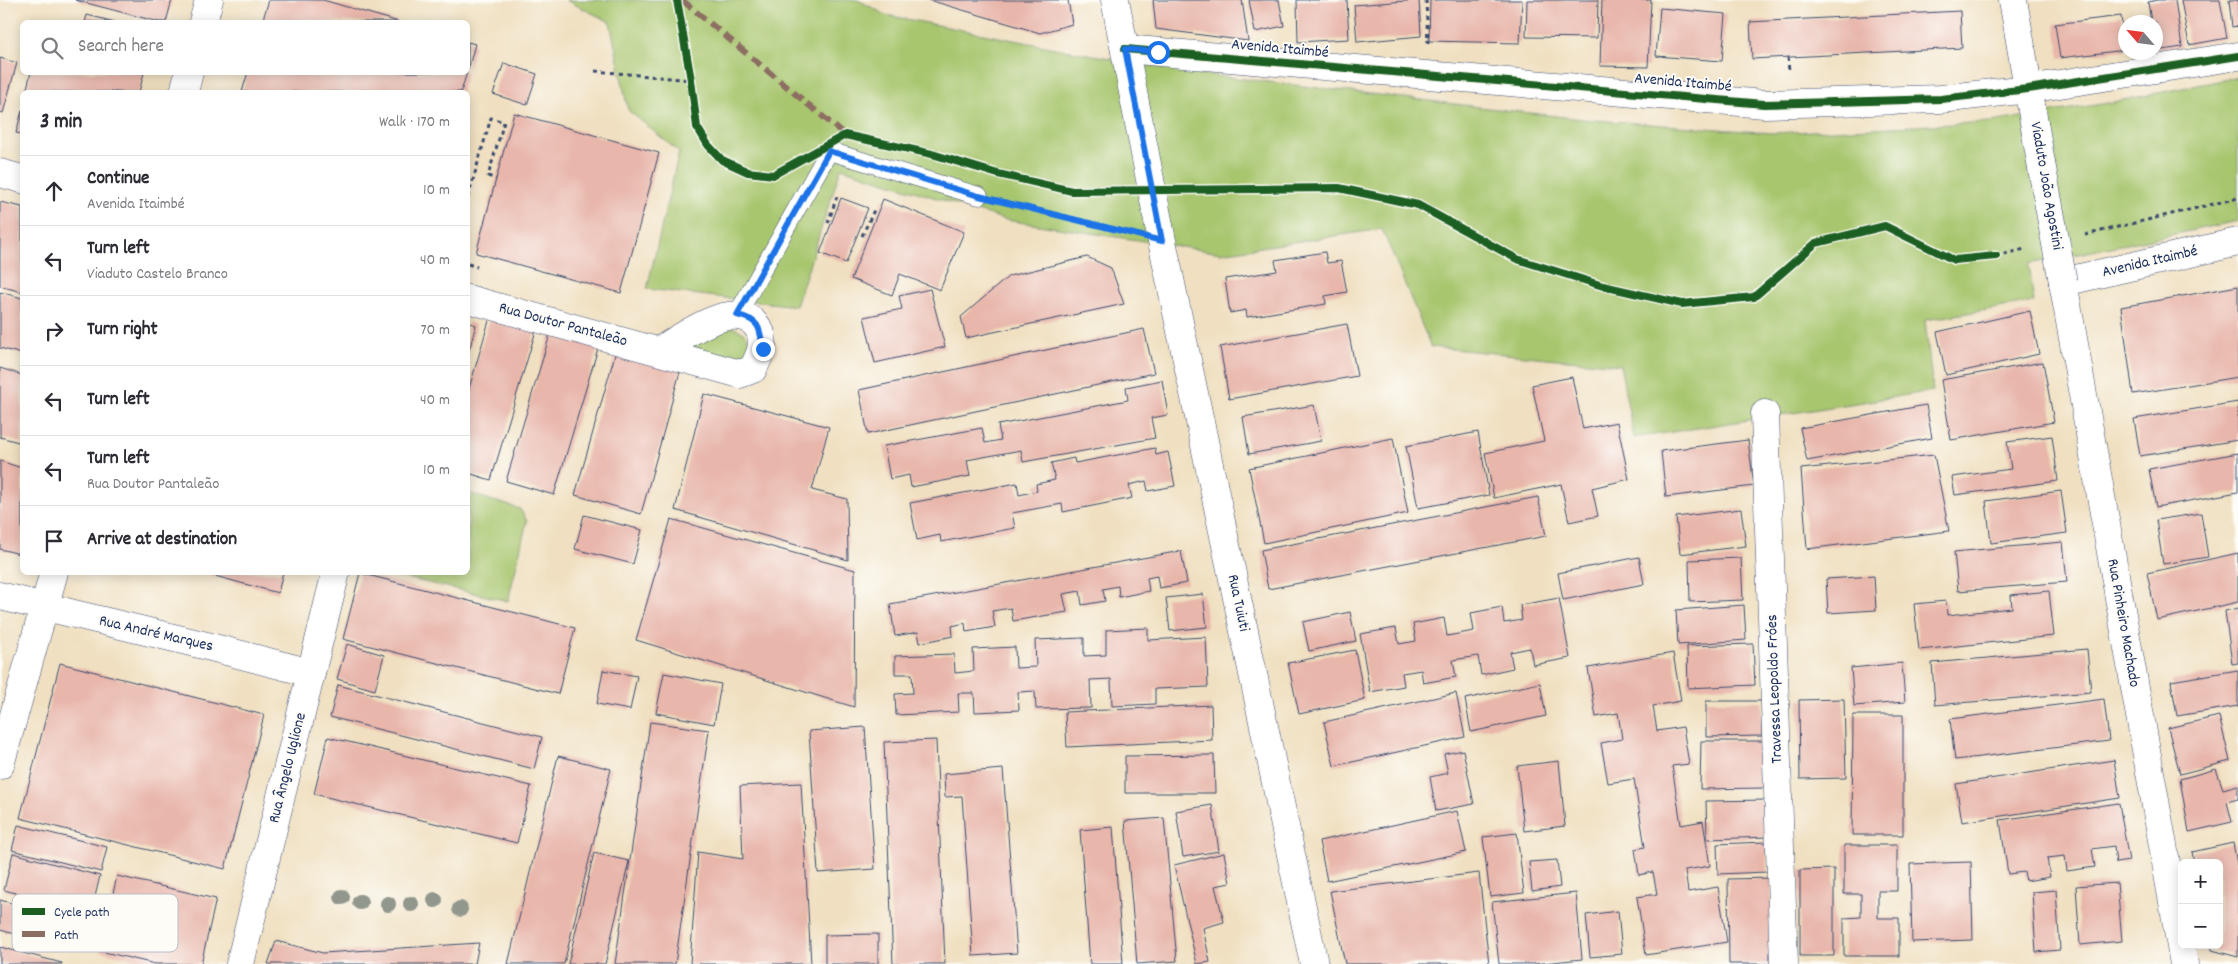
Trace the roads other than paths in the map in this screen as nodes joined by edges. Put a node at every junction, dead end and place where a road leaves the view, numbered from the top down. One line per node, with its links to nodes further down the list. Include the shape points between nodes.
1 (209, 0): 4 (street)
2 (1115, 0): 5 (street)
3 (2013, 0): 9 (street)
4 (204, 20)
5 (1125, 49): 9 (street, Avenida Itaimbé, via 1764,104 1942,99); 26 (street, Rua Tuiuti, via 1162,241)
6 (2238, 56): 9 (street, Avenida Itaimbé)
7 (188, 75): 8 (street)
8 (184, 90)
9 (2028, 90): 14 (street, Viaduto João Agostini, bridge)
10 (0, 173): 11 (street)
11 (20, 178)
12 (979, 196): 16 (lane, via 823,150)
13 (2238, 242): 14 (street, Avenida Itaimbé)
14 (2063, 282): 28 (street, Rua Pinheiro Machado)
15 (470, 300): 17 (street, Rua Doutor Pantaleão)
16 (737, 315): 17 (street, via 730,314 705,324); 17 (street, Rua Doutor Pantaleão, via 750,318 760,330 763,349 753,369 740,374)
17 (659, 351)
18 (1765, 414): 27 (street, Travessa Leopoldo Fróes)
19 (53, 575): 22 (street)
20 (335, 575): 23 (street, Rua Ângelo Uglione)
21 (0, 596): 22 (street, Rua André Marques)
22 (44, 607): 23 (street, Rua André Marques); 24 (street)
23 (311, 673): 25 (street, Rua Ângelo Uglione)
24 (0, 765)
25 (240, 964)
26 (1314, 964)
27 (1784, 964)
28 (2184, 964)

